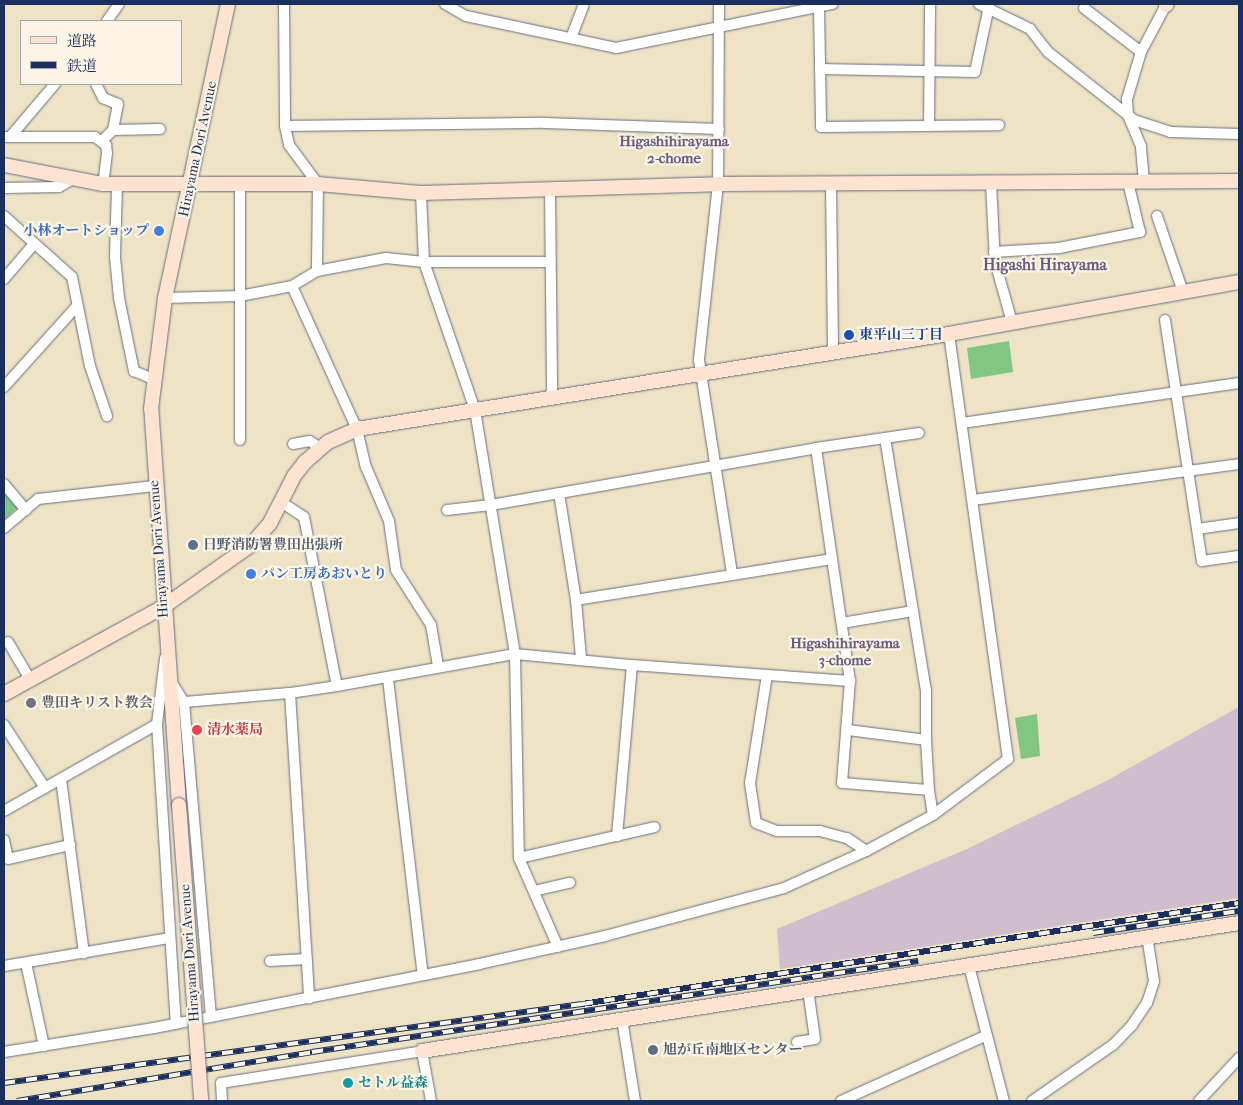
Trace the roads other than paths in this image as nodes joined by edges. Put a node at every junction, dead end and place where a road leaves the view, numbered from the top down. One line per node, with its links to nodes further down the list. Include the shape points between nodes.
1 (119, 4): 13 (street)
2 (228, 4): 43 (street, Hirayama Dori Avenue)
3 (284, 4): 23 (street)
4 (445, 4): 15 (street, via 466,16)
5 (584, 4): 15 (street)
6 (719, 4): 14 (street)
7 (833, 4): 11 (street)
8 (930, 4): 18 (street)
9 (1166, 4): 16 (street)
10 (984, 5): 18 (street, via 975,72); 21 (street, via 1030,29 1048,52)
11 (819, 7): 14 (street); 17 (street)
12 (1084, 8): 16 (street)
13 (108, 20)
14 (719, 29): 15 (street, via 628,48); 26 (street)
15 (571, 38)
16 (1141, 52): 21 (street, via 1127,98)
17 (820, 69): 18 (street); 24 (street, via 821,127)
18 (929, 70): 24 (street)
19 (54, 85): 29 (street)
20 (96, 85): 27 (street, via 103,98 118,104)
21 (1128, 115): 28 (street, via 1170,132); 35 (street, via 1141,146)
22 (999, 125): 24 (street)
23 (285, 126): 26 (street, via 545,124); 39 (street, via 289,145)
24 (929, 126)
25 (160, 129): 27 (street)
26 (719, 129): 40 (street)
27 (113, 130): 30 (street)
28 (1239, 134)
29 (7, 137): 30 (street, via 96,137)
30 (102, 141): 37 (street, via 108,153)
31 (4, 165): 32 (street)
32 (73, 179): 37 (street); 44 (street, via 59,187)
33 (1239, 181): 35 (street)
34 (1128, 182): 35 (street); 36 (street); 50 (street, via 1140,232 1059,248)
35 (1144, 182)
36 (991, 183): 41 (street); 50 (street)
37 (103, 184): 42 (street)
38 (240, 184): 39 (street); 43 (street); 58 (street)
39 (318, 184): 46 (street); 53 (street)
40 (718, 184): 41 (street); 45 (street); 65 (street)
41 (832, 184): 64 (street)
42 (117, 185): 43 (street); 66 (street, via 115,257 119,298 134,371)
43 (192, 185): 59 (street, Hirayama Dori Avenue)
44 (4, 188)
45 (550, 191): 46 (street); 52 (street)
46 (421, 193): 51 (street)
47 (4, 216): 49 (street)
48 (1157, 216): 57 (street)
49 (34, 244): 54 (street); 60 (street, via 72,277)
50 (994, 252): 62 (street)
51 (424, 262): 52 (street); 53 (street, via 386,258); 71 (street)
52 (550, 262): 70 (street)
53 (317, 271): 56 (street)
54 (4, 279)
55 (1239, 282): 57 (street)
56 (292, 286): 58 (street); 74 (street)
57 (1183, 292): 62 (street)
58 (240, 296): 59 (street); 77 (street)
59 (165, 298): 66 (street, Hirayama Dori Avenue)
60 (76, 307): 68 (street); 72 (street, via 90,366)
61 (1165, 320): 69 (street)
62 (1012, 322): 63 (street)
63 (949, 334): 64 (street); 73 (street)
64 (833, 352): 65 (street)
65 (700, 373): 70 (street); 82 (street)
66 (153, 379): 85 (street, Hirayama Dori Avenue)
67 (1239, 383): 69 (street)
68 (4, 387)
69 (1177, 393): 73 (street); 83 (street)
70 (552, 397): 71 (street)
71 (475, 410): 74 (street); 89 (street)
72 (107, 416)
73 (962, 423): 87 (street)
74 (357, 429): 79 (street); 107 (street, via 366,467 389,521 396,570 431,625)
75 (919, 432): 76 (street)
76 (885, 438): 80 (street); 100 (street)
77 (240, 440)
78 (293, 444): 79 (street, via 310,441)
79 (320, 448): 88 (street, via 294,476)
80 (816, 448): 82 (street); 96 (street)
81 (1239, 464): 83 (street)
82 (714, 467): 86 (street); 97 (street)
83 (1188, 472): 87 (street); 94 (street)
84 (4, 484): 90 (street)
85 (154, 486): 90 (street, via 38,499); 99 (street, Hirayama Dori Avenue)
86 (559, 493): 89 (street); 98 (street)
87 (973, 500): 125 (street, via 1008,759)
88 (281, 502): 99 (street, via 270,523 251,545); 113 (street, via 304,517)
89 (491, 506): 91 (street); 104 (street)
90 (26, 510): 93 (street)
91 (447, 510)
92 (1239, 523): 94 (street)
93 (4, 528)
94 (1197, 529): 95 (street, via 1202,562)
95 (1239, 556)
96 (832, 560): 97 (street); 101 (street)
97 (732, 574): 98 (street)
98 (576, 600): 105 (street)
99 (163, 607): 103 (street, Hirayama Dori Avenue); 110 (street)
100 (913, 611): 101 (street); 120 (street, via 926,690)
101 (842, 623): 112 (street)
102 (8, 642): 110 (street)
103 (167, 650): 108 (street, Hirayama Dori Avenue); 117 (street)
104 (515, 654): 105 (street); 107 (street); 133 (street)
105 (581, 658): 106 (street)
106 (632, 665): 109 (street); 127 (street)
107 (438, 666): 111 (street)
108 (169, 675): 116 (street); 158 (street, Hirayama Dori Avenue, bridge)
109 (767, 675): 112 (street); 132 (street, via 750,783 756,823 777,830 829,833 847,838)
110 (30, 679): 115 (street)
111 (388, 679): 113 (street); 146 (street)
112 (850, 680): 119 (street)
113 (337, 686): 114 (street)
114 (290, 693): 116 (street); 141 (street)
115 (4, 694)
116 (184, 702): 130 (street)
117 (157, 724): 121 (street); 131 (street)
118 (4, 725): 122 (street)
119 (848, 730): 120 (street); 123 (street, via 842,783)
120 (926, 740): 123 (street)
121 (61, 778): 122 (street); 129 (street)
122 (45, 788): 124 (street)
123 (928, 790): 125 (street)
124 (4, 811)
125 (934, 815): 132 (street)
126 (655, 827): 127 (street)
127 (616, 836): 133 (street)
128 (4, 840): 129 (street, via 8,859)
129 (70, 845): 140 (street)
130 (195, 846): 131 (street); 149 (street)
131 (166, 848): 138 (street)
132 (866, 851): 139 (street, via 784,888)
133 (519, 858): 135 (street)
134 (570, 883): 135 (street)
135 (534, 891): 139 (street)
136 (1239, 923): 137 (street)
137 (1147, 936): 145 (street); 164 (street, via 1154,981 1147,1003 1132,1025 1113,1045)
138 (169, 938): 140 (street); 151 (street)
139 (558, 947): 146 (street)
140 (84, 953): 143 (street)
141 (307, 959): 142 (street); 148 (street)
142 (270, 961)
143 (26, 962): 144 (street); 154 (street)
144 (4, 966)
145 (969, 966): 147 (street); 152 (street)
146 (423, 975): 148 (street)
147 (808, 990): 150 (street); 153 (street, via 815,1039)
148 (309, 998): 149 (street)
149 (211, 1016): 151 (street)
150 (622, 1019): 155 (street); 161 (street)
151 (176, 1023): 154 (street)
152 (985, 1036): 162 (street); 163 (street)
153 (797, 1042)
154 (44, 1046): 156 (street)
155 (422, 1051): 159 (street, via 221,1082); 160 (street)
156 (4, 1052)
157 (1239, 1058): 165 (street)
158 (201, 1101)
159 (222, 1101)
160 (431, 1101)
161 (635, 1101)
162 (841, 1101)
163 (1004, 1101)
164 (1032, 1101)
165 (1199, 1101)

